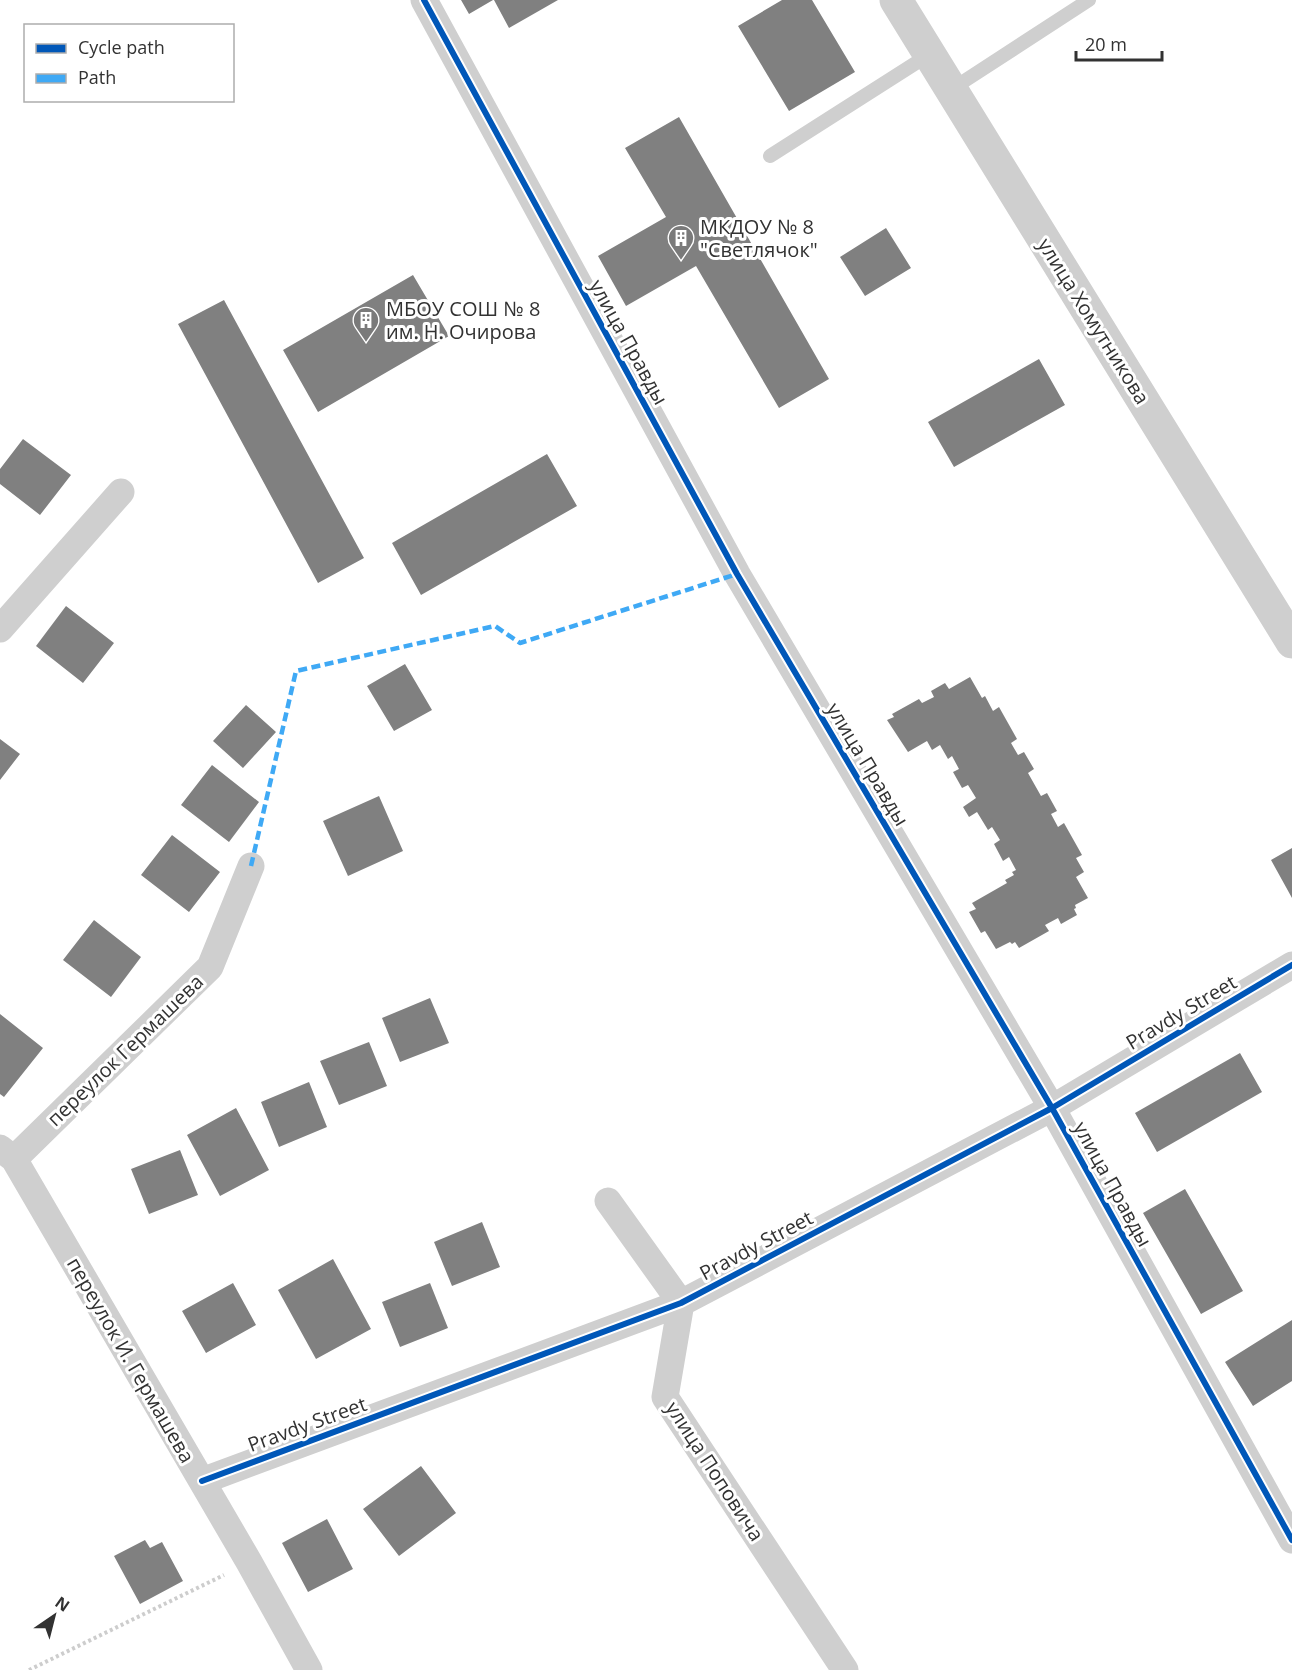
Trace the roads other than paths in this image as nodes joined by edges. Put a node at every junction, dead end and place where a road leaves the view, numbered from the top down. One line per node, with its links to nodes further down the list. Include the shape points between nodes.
1 (424, 0): 12 (street, улица Правды, via 737,574)
2 (896, 0): 4 (street, улица Хомутникова)
3 (1089, 0): 5 (lane)
4 (930, 54): 5 (street, улица Хомутникова); 6 (lane)
5 (952, 89): 9 (street, улица Хомутникова)
6 (770, 156)
7 (121, 492): 8 (street)
8 (0, 629)
9 (1292, 642)
10 (251, 866): 13 (street, переулок Гермашева, via 210,968)
11 (1292, 966): 12 (street, Pravdy Street)
12 (1052, 1108): 15 (street, Pravdy Street); 17 (street, улица Правды)
13 (7, 1154): 16 (street, переулок И. Гермашева)
14 (608, 1201): 15 (street)
15 (681, 1303): 16 (street, Pravdy Street); 19 (street, улица Поповича, via 665,1397)
16 (202, 1481): 18 (street, переулок И. Гермашева)
17 (1292, 1540)
18 (309, 1670)
19 (845, 1670)

